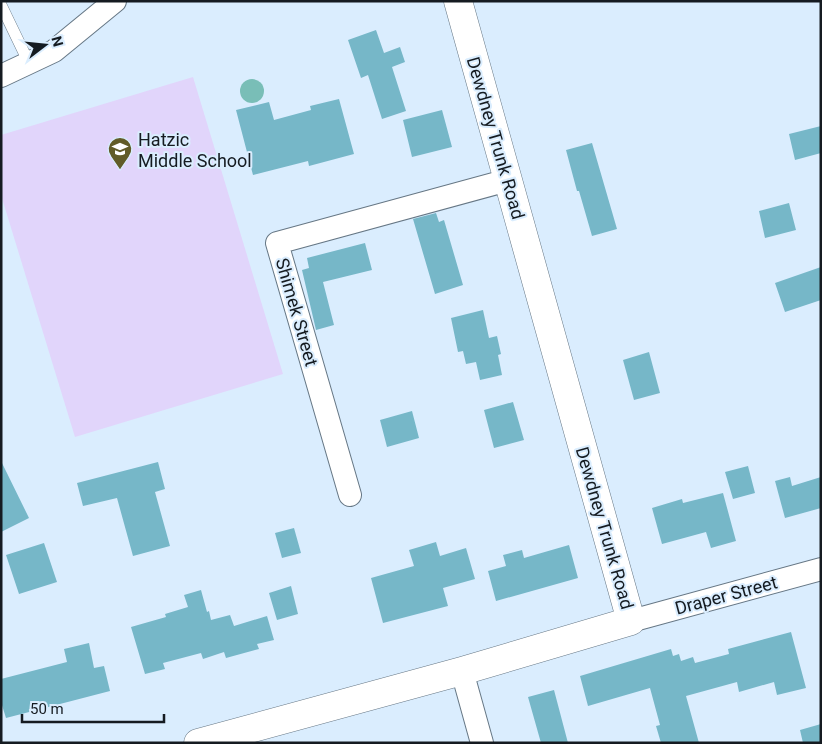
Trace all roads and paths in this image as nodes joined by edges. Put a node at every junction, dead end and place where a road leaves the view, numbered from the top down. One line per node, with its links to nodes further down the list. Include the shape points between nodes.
1 (115, 1): 4 (street, via 54,52)
2 (458, 1): 6 (main road, Dewdney Trunk Road)
3 (1, 5): 4 (lane)
4 (29, 63): 5 (street)
5 (1, 76)
6 (508, 180): 7 (street, Shimek Street, via 277,243); 9 (main road, Dewdney Trunk Road)
7 (350, 495)
8 (821, 569): 9 (street, Draper Street)
9 (631, 621): 10 (main road, Dewdney Trunk Road)
10 (462, 671): 11 (main road, Dewdney Trunk Road); 12 (street)
11 (198, 743)
12 (482, 743)

